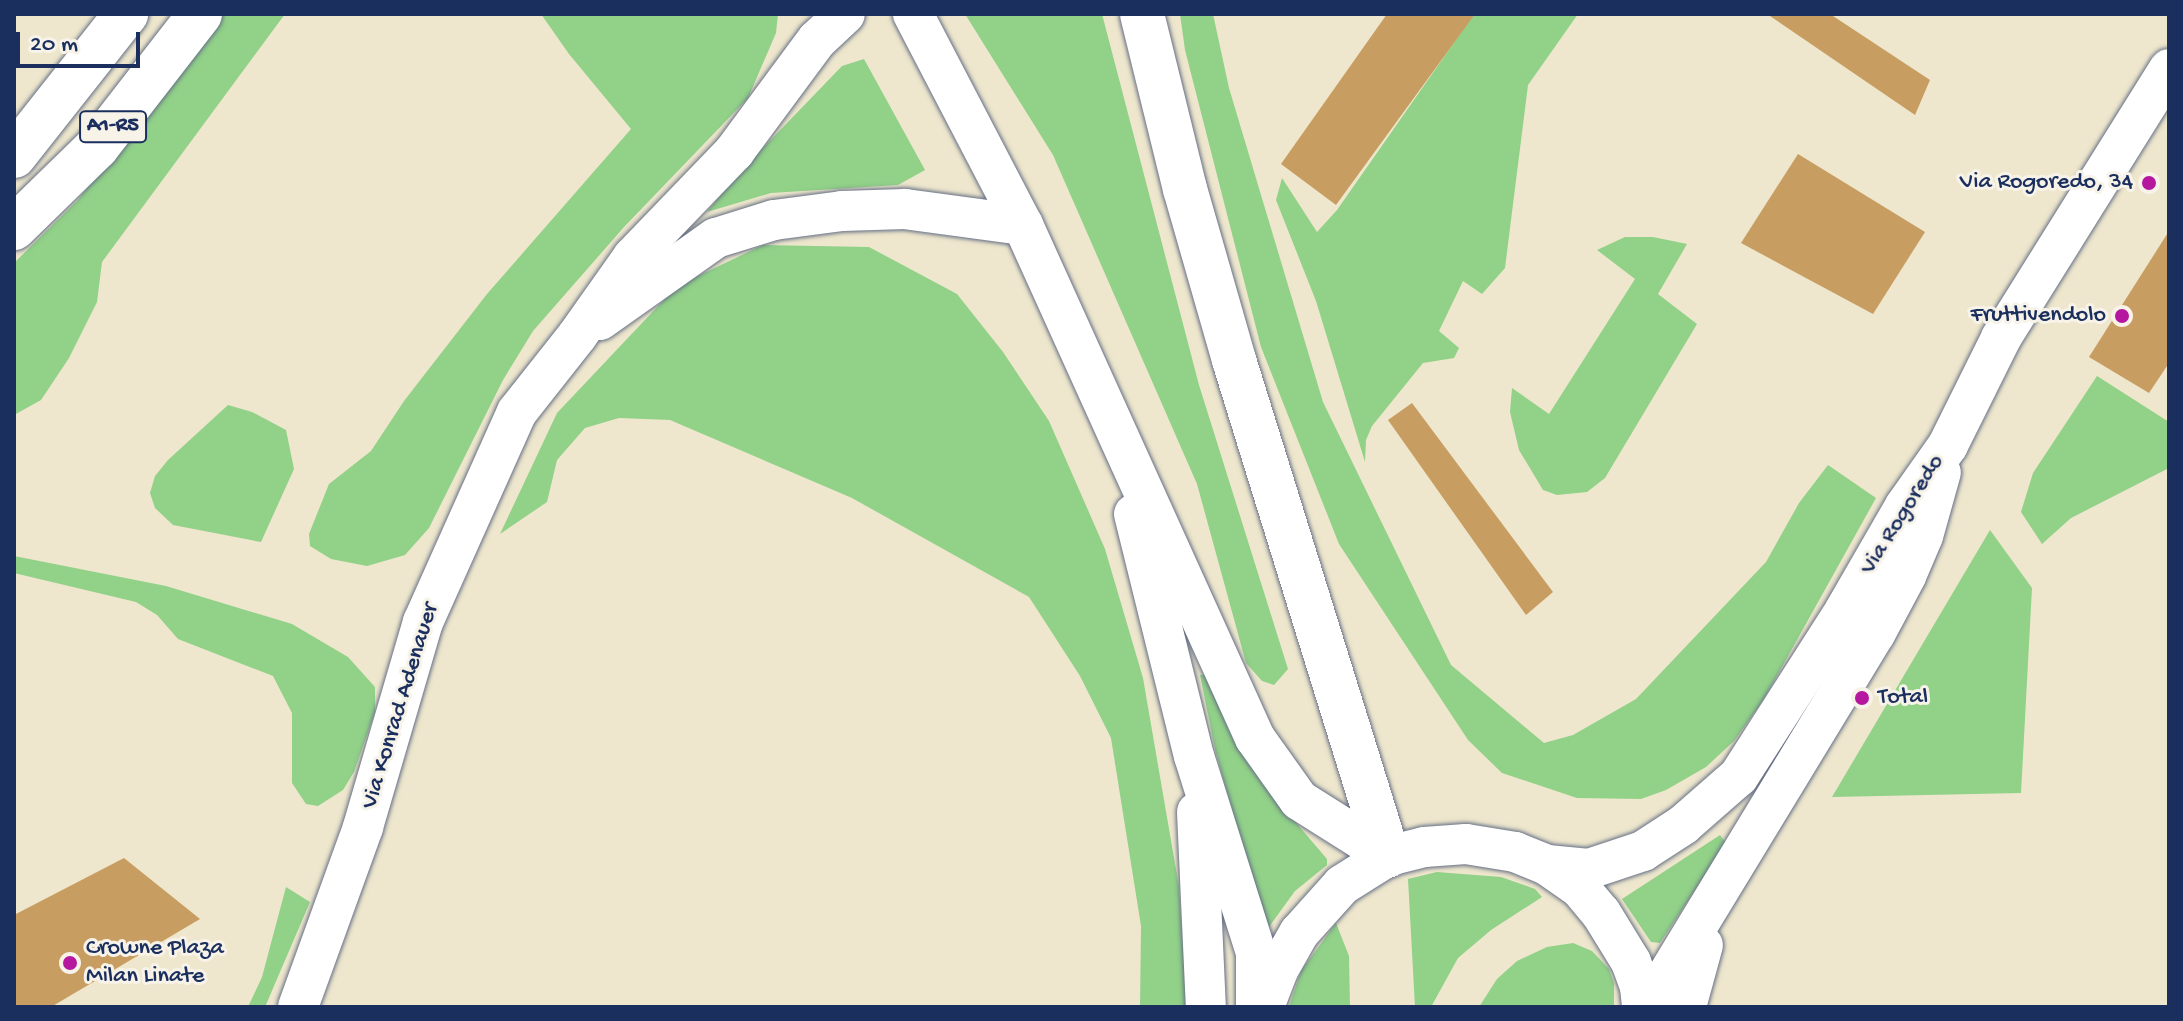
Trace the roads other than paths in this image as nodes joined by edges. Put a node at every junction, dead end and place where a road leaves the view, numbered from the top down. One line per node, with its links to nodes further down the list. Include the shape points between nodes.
1 (126, 14): 7 (highway, A1-R5)
2 (200, 14): 9 (highway, A1-R5, via 97,147)
3 (845, 14): 10 (street, Via Konrad Adenauer, via 817,40 734,152 633,257)
4 (913, 14): 8 (street)
5 (1142, 14): 14 (highway, via 1234,360)
6 (2169, 69): 12 (street, via 2001,338)
7 (14, 156)
8 (1023, 225): 10 (street, Via Konrad Adenauer, via 905,209 774,220 716,238); 11 (street)
9 (14, 228)
10 (577, 336): 18 (street, Via Konrad Adenauer, via 517,412 423,622 363,827)
11 (1096, 383): 13 (street, via 1152,578); 14 (street, via 1255,738 1299,800)
12 (1948, 445): 15 (street, Via Rogoredo, via 1739,776 1683,825 1643,851 1589,869); 16 (street, Via Rogoredo, via 1906,576)
13 (1194, 756): 17 (street, via 1256,953); 19 (street)
14 (1388, 856): 15 (street, via 1466,844 1498,848); 17 (street, via 1324,902 1288,952)
15 (1547, 865): 20 (street, via 1579,887 1601,913 1631,962)
16 (1715, 901): 21 (street, Via Rogoredo); 22 (street)
17 (1262, 1003)
18 (298, 1007)
19 (1206, 1007)
20 (1642, 1007)
21 (1648, 1007)
22 (1686, 1007)

